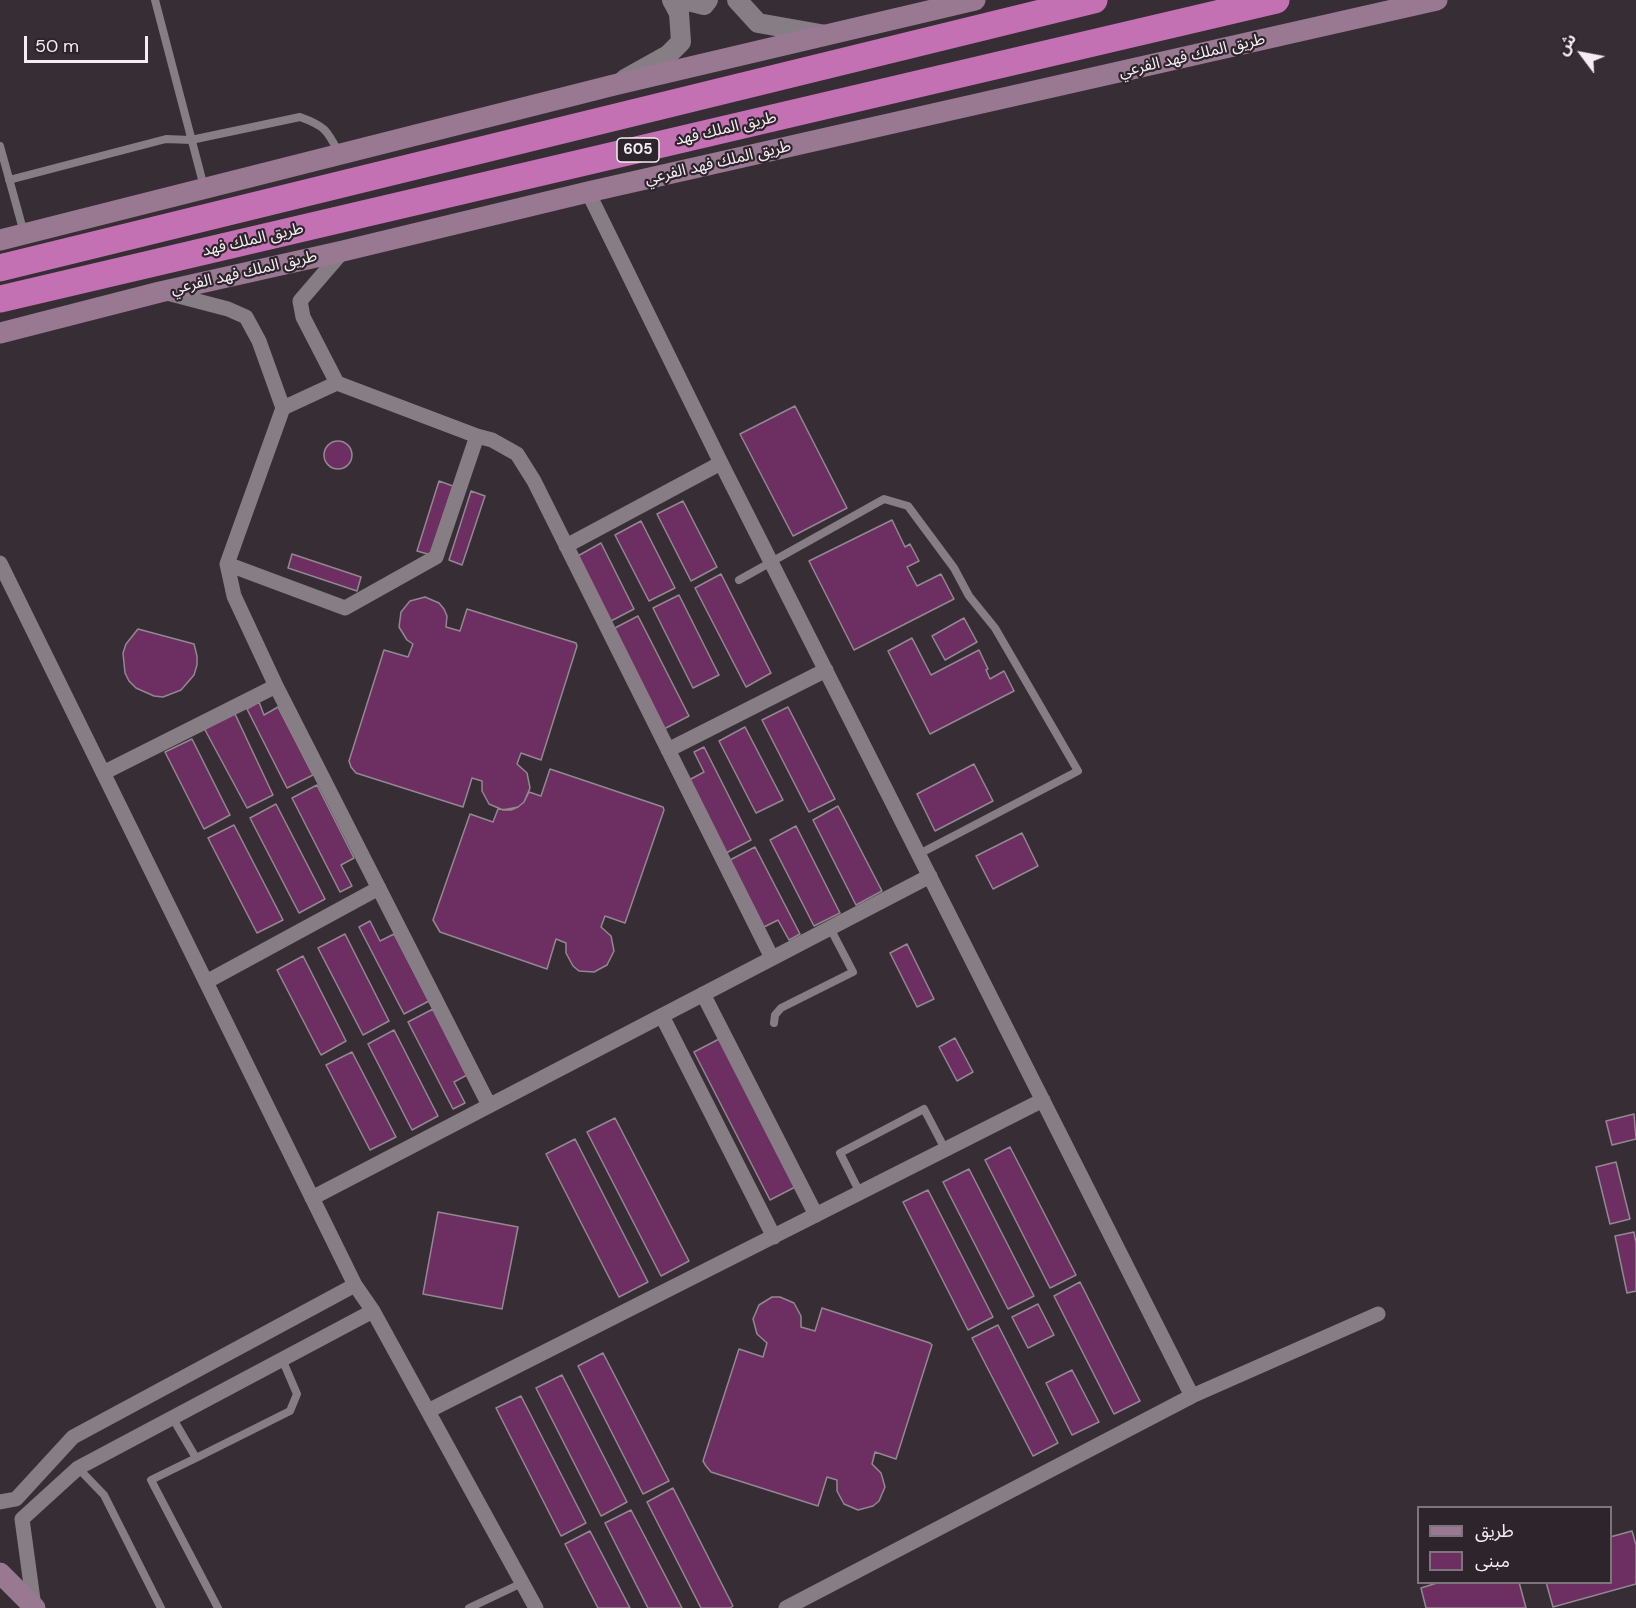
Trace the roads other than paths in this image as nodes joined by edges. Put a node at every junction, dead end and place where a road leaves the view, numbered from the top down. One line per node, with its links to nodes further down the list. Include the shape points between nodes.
1 (155, 0): 12 (lane)
2 (672, 0): 11 (street, via 679,13 681,42 668,55)
3 (684, 0): 4 (street, via 704,5)
4 (708, 0)
5 (737, 0): 10 (street, via 758,23)
6 (975, 0): 10 (main road)
7 (1094, 0): 21 (highway, طريق الملك فهد / 605)
8 (1437, 0): 17 (main road, طريق الملك فهد الفرعي)
9 (1274, 1): 23 (highway, طريق الملك فهد / 605)
10 (828, 35): 11 (main road)
11 (614, 85): 14 (main road)
12 (191, 140): 14 (lane, via 300,117 327,131); 15 (lane, via 166,139); 16 (lane)
13 (0, 146): 15 (lane)
14 (340, 154): 16 (main road)
15 (9, 180): 18 (lane)
16 (205, 188): 18 (main road)
17 (588, 192): 20 (main road, طريق الملك فهد الفرعي); 28 (street)
18 (25, 234): 19 (main road)
19 (0, 240)
20 (343, 251): 22 (main road, طريق الملك فهد الفرعي); 25 (street, via 300,301 303,317)
21 (0, 268)
22 (160, 292): 24 (main road, طريق الملك فهد الفرعي); 26 (street, via 246,317)
23 (0, 299)
24 (0, 333)
25 (338, 383): 26 (street); 27 (street)
26 (284, 408): 32 (street)
27 (477, 436): 29 (street, via 517,454); 32 (street, via 436,557 345,608)
28 (721, 463): 29 (street); 30 (street)
29 (566, 546): 36 (street)
30 (771, 562): 33 (lane); 34 (street); 38 (lane, via 884,499 908,506 995,628 1078,771)
31 (0, 563): 37 (street)
32 (227, 564): 35 (street, via 234,596)
33 (739, 580)
34 (826, 670): 36 (street); 38 (street)
35 (276, 686): 37 (street); 40 (street)
36 (668, 750): 42 (street)
37 (103, 773): 43 (street)
38 (919, 854): 39 (street)
39 (930, 876): 41 (street); 47 (street)
40 (379, 888): 43 (street); 48 (street)
41 (830, 928): 42 (street); 46 (lane, via 853,972 781,1008)
42 (772, 958): 44 (street)
43 (206, 982): 51 (street)
44 (703, 994): 45 (street); 52 (street)
45 (662, 1016): 48 (street); 53 (street)
46 (774, 1023)
47 (1043, 1100): 49 (street); 58 (street)
48 (489, 1105): 51 (street)
49 (945, 1149): 50 (street); 50 (lane, via 924,1109 840,1153)
50 (860, 1193): 52 (street)
51 (312, 1197): 54 (street)
52 (816, 1215): 53 (street)
53 (774, 1237): 59 (street)
54 (355, 1285): 55 (street); 63 (street, via 73,1437 16,1499)
55 (373, 1311): 57 (street); 59 (street)
56 (1378, 1314): 58 (street)
57 (282, 1359): 60 (street); 61 (lane, via 297,1394 290,1412)
58 (1192, 1396): 71 (street)
59 (428, 1411): 65 (street)
60 (172, 1417): 61 (lane); 62 (street)
61 (196, 1458): 68 (lane, via 151,1480)
62 (78, 1468): 66 (street, via 22,1519); 67 (lane, via 104,1495)
63 (0, 1503)
64 (0, 1573): 66 (main road)
65 (522, 1583): 69 (lane); 70 (street)
66 (35, 1608)
67 (161, 1608)
68 (218, 1608)
69 (469, 1608)
70 (536, 1608)
71 (786, 1608)

